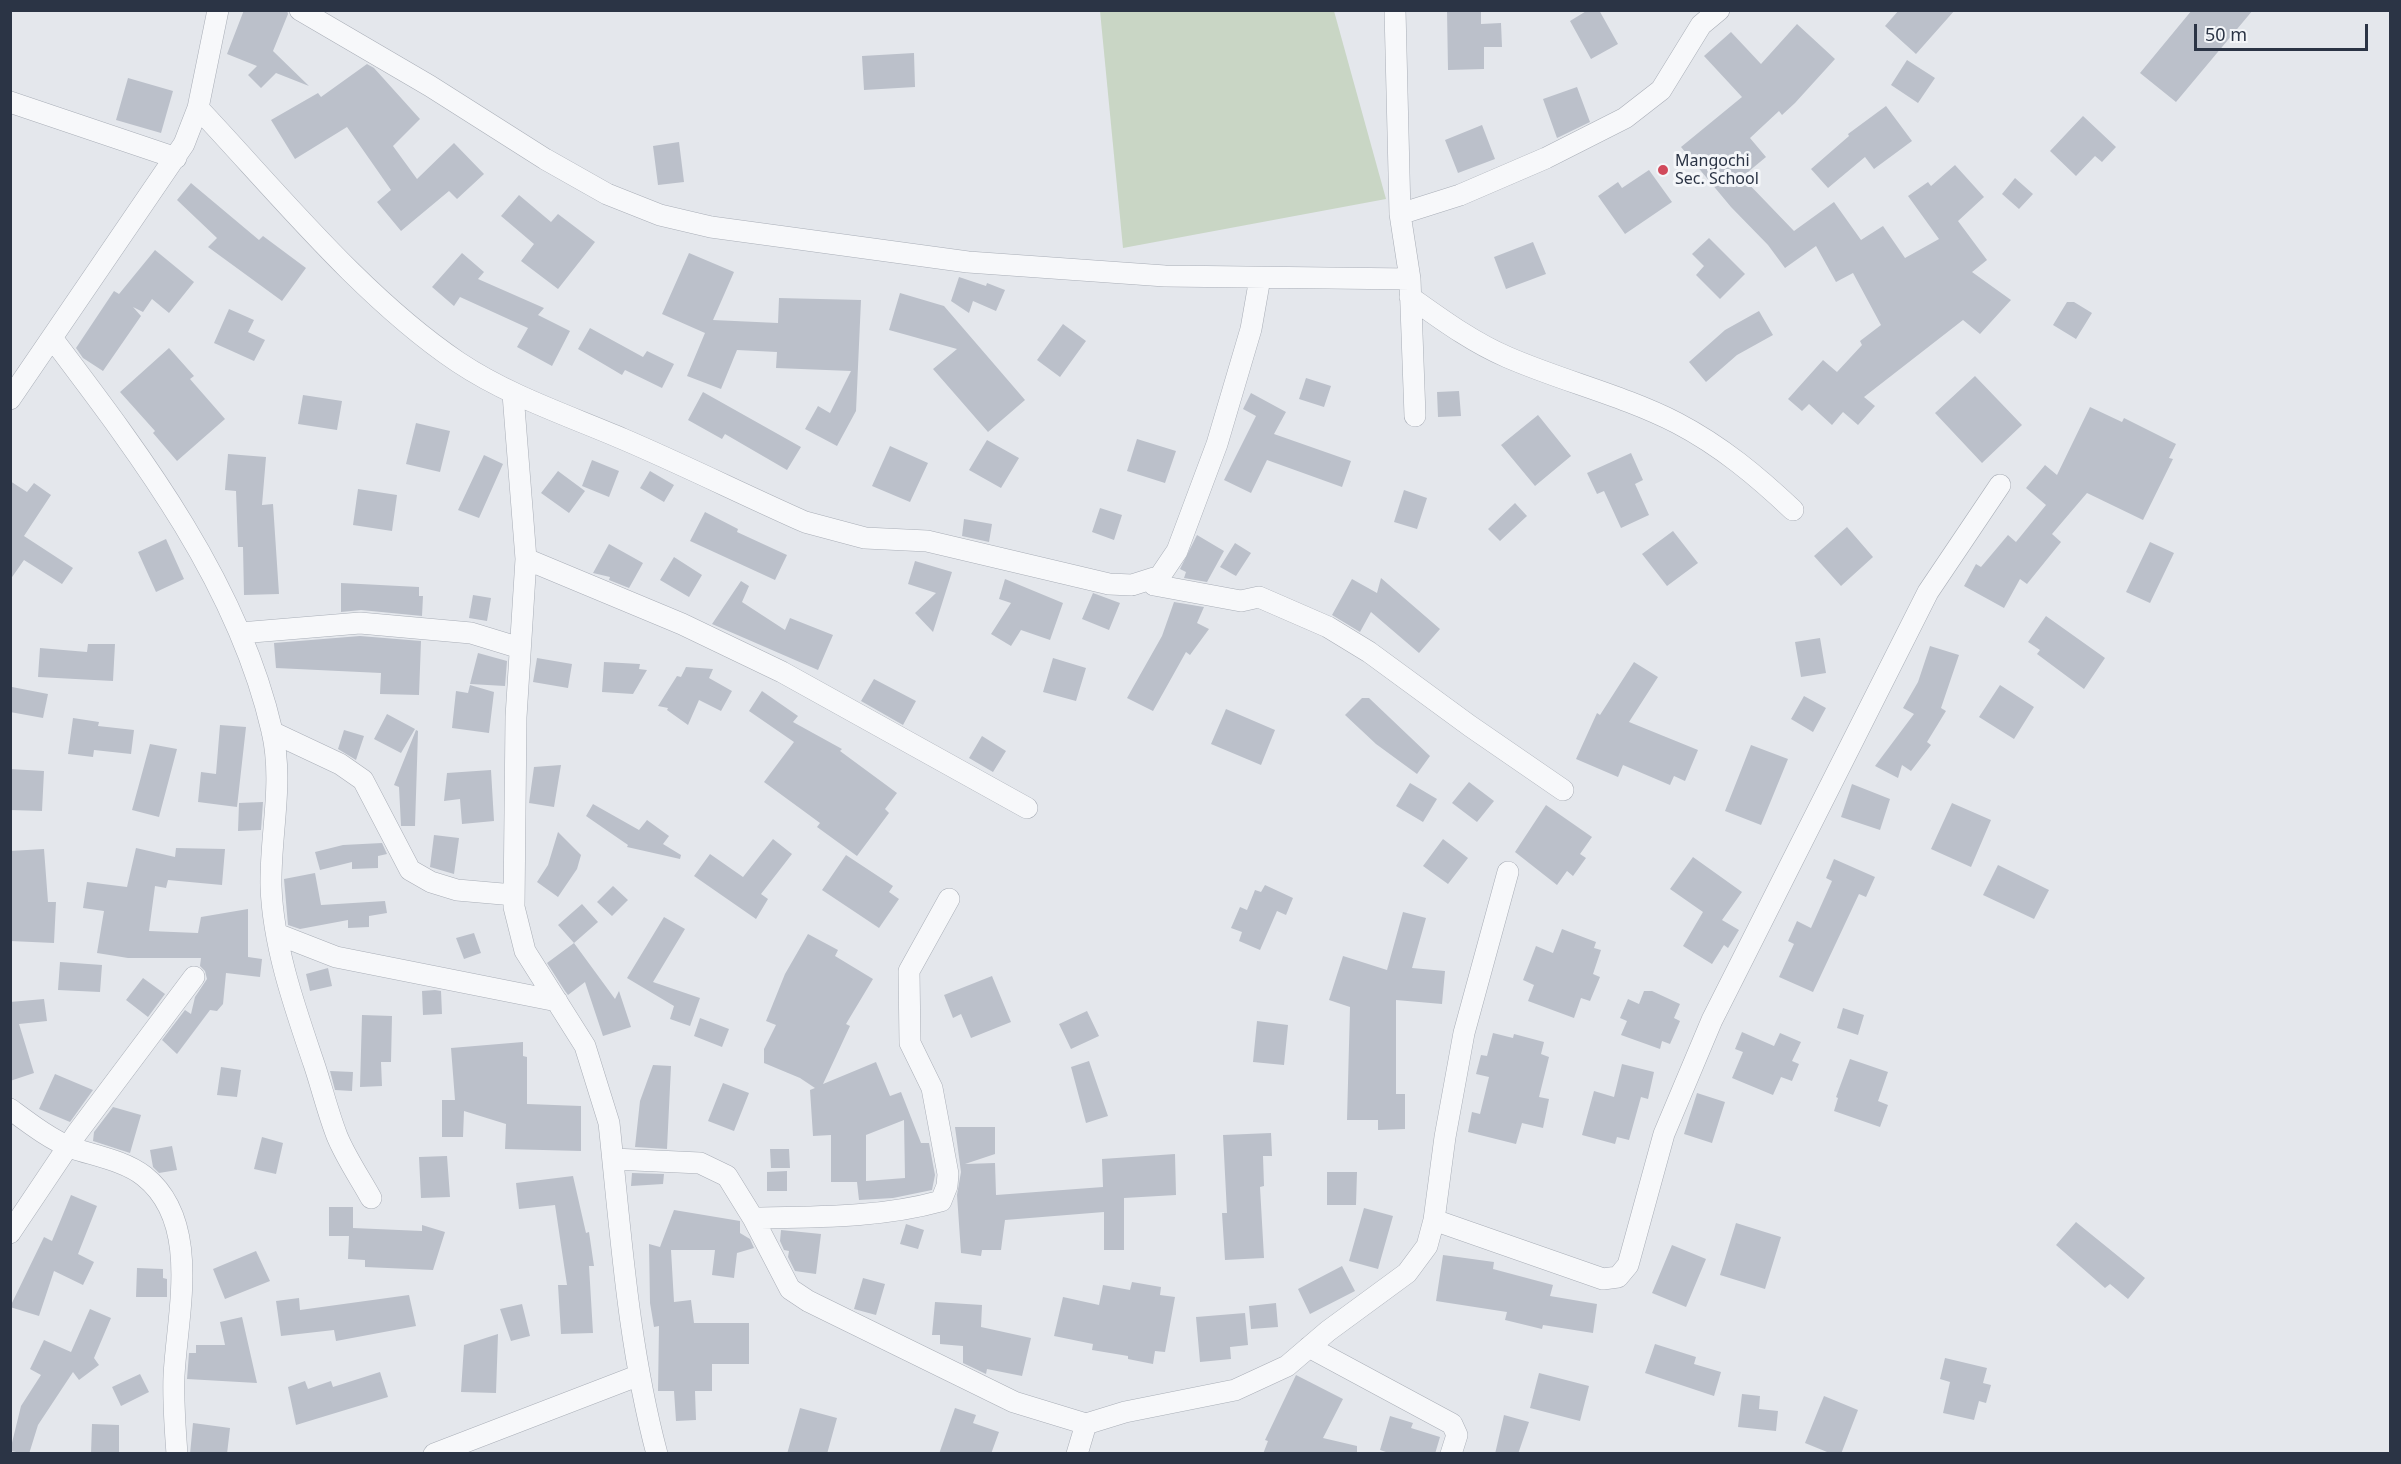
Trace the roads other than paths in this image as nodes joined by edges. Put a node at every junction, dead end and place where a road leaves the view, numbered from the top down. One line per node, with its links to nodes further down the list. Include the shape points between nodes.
1 (218, 10): 6 (street)
2 (300, 10): 9 (street, via 545,159 607,194 660,215 711,227 968,262 1165,276)
3 (1395, 10): 8 (street)
4 (1719, 10): 8 (street, via 1701,25 1661,90 1624,118 1535,163 1460,195)
5 (10, 102): 7 (street)
6 (198, 108): 7 (street); 12 (street, via 352,272 405,322 457,361)
7 (176, 158): 11 (street)
8 (1400, 214): 10 (street)
9 (1260, 278): 10 (street); 18 (street, via 1251,329 1217,444 1177,551)
10 (1410, 288): 14 (street); 16 (street, via 1475,341 1507,357 1641,406 1684,428 1755,473)
11 (52, 338): 13 (street); 19 (street, via 111,415 193,541)
12 (513, 394): 17 (street); 18 (street, via 832,531 865,538 927,541 1109,584 1132,585 1154,579)
13 (10, 399)
14 (1415, 416)
15 (2000, 485): 35 (street, via 1928,592 1712,1020 1664,1134 1628,1265 1618,1276 1603,1279)
16 (1793, 510)
17 (526, 559): 20 (street); 23 (street, via 682,624 782,672)
18 (1154, 585): 22 (street, via 1241,601 1259,597 1328,627)
19 (240, 633): 20 (street, via 360,622 471,633); 21 (street)
20 (520, 648): 25 (street)
21 (272, 732): 25 (street, via 340,764 363,780 410,870 457,890); 27 (street, via 278,780 272,885)
22 (1563, 790)
23 (1027, 808)
24 (1508, 872): 35 (street, via 1464,1033)
25 (514, 896): 29 (street, via 525,951)
26 (949, 898): 34 (street, via 909,971 910,1043 932,1088 948,1174 941,1201 909,1210)
27 (278, 934): 29 (street, via 336,957); 33 (street, via 296,1010 338,1137)
28 (194, 977): 31 (street)
29 (557, 1001): 32 (street, via 585,1046 604,1103)
30 (10, 1109): 31 (street)
31 (69, 1147): 36 (street); 40 (street, via 144,1176 166,1201 173,1219 182,1267 174,1396)
32 (613, 1159): 34 (street, via 700,1163 727,1176); 38 (street, via 628,1316)
33 (371, 1198)
34 (753, 1218): 39 (street, via 790,1289 808,1301 1014,1402)
35 (1434, 1220): 37 (street, via 1427,1246 1407,1273)
36 (10, 1233)
37 (1309, 1347): 39 (street, via 1287,1366 1235,1390 1125,1412); 44 (street, via 1452,1424 1457,1435)
38 (638, 1376): 41 (street); 42 (street)
39 (1086, 1424): 43 (street)
40 (177, 1454)
41 (434, 1454)
42 (657, 1454)
43 (1077, 1454)
44 (1451, 1454)

